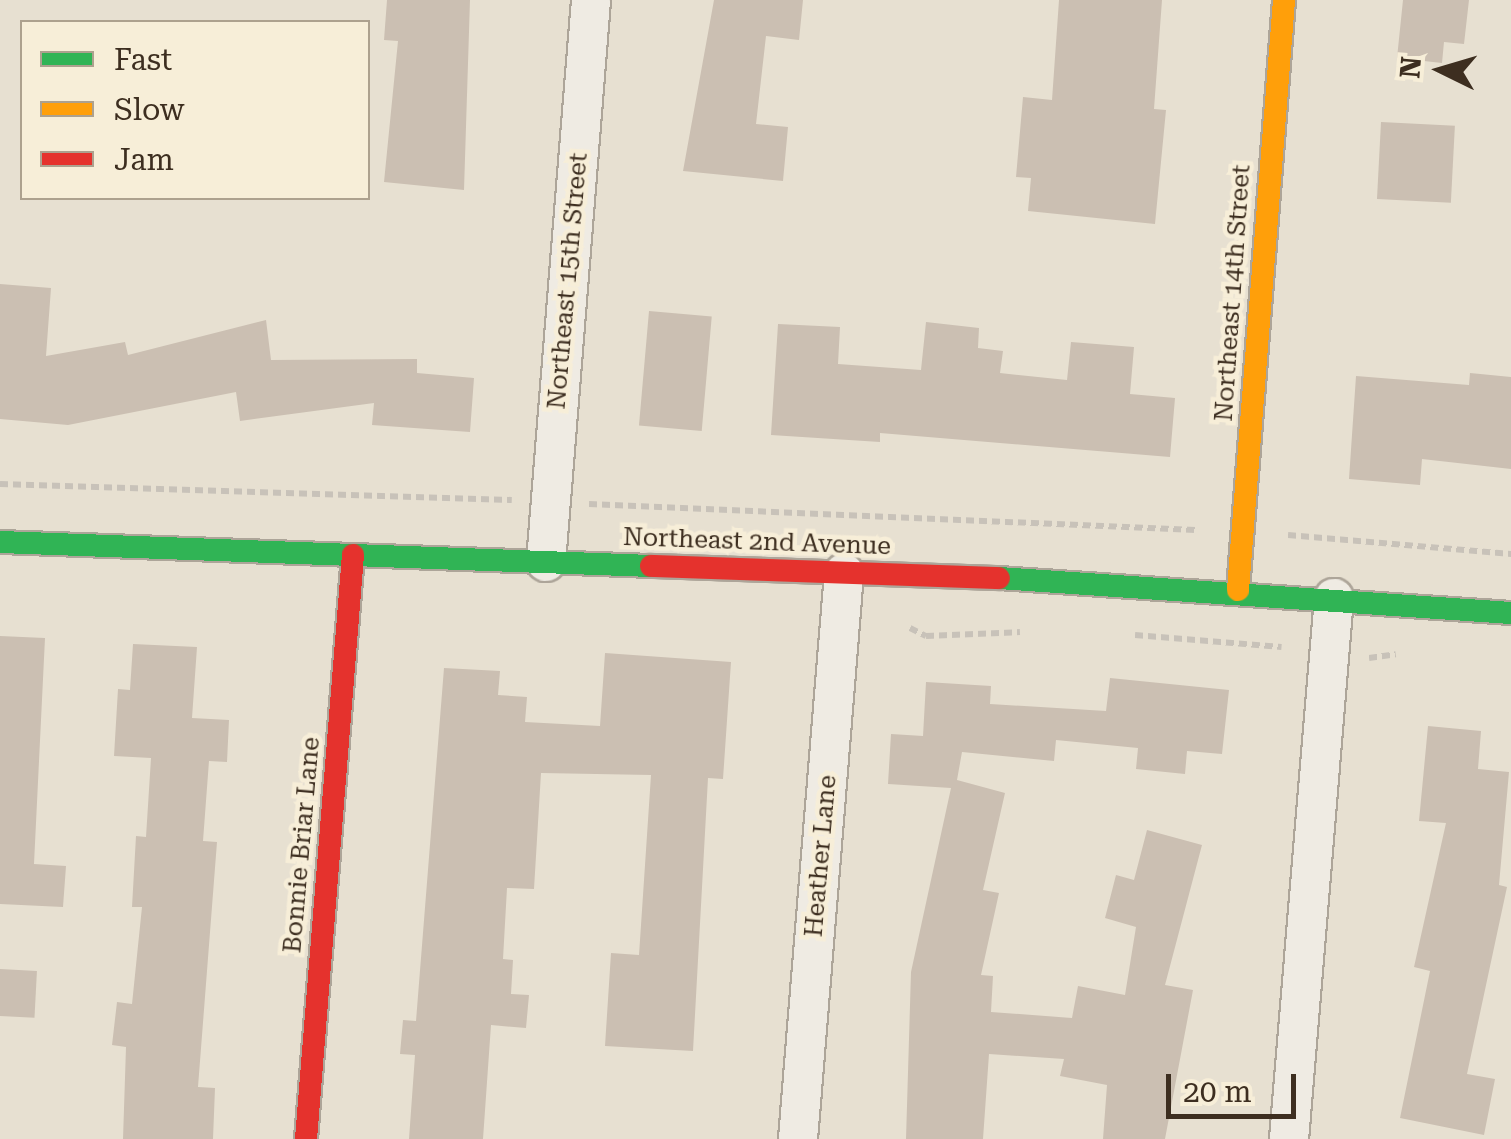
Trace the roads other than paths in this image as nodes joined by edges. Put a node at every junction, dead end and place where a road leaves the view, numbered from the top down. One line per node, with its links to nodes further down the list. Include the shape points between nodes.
1 (590, 0): 5 (street, Northeast 15th Street)
2 (1284, 0): 7 (street, Northeast 14th Street)
3 (0, 542): 4 (street, Northeast 2nd Avenue)
4 (353, 555): 5 (street, Northeast 2nd Avenue); 10 (street, Bonnie Briar Lane)
5 (546, 562): 6 (street, Northeast 2nd Avenue)
6 (844, 573): 7 (street, Northeast 2nd Avenue); 11 (street, Heather Lane)
7 (1238, 590): 8 (street, Northeast 2nd Avenue)
8 (1334, 598): 9 (street, Northeast 2nd Avenue); 12 (street)
9 (1511, 614)
10 (306, 1139)
11 (798, 1139)
12 (1289, 1139)

